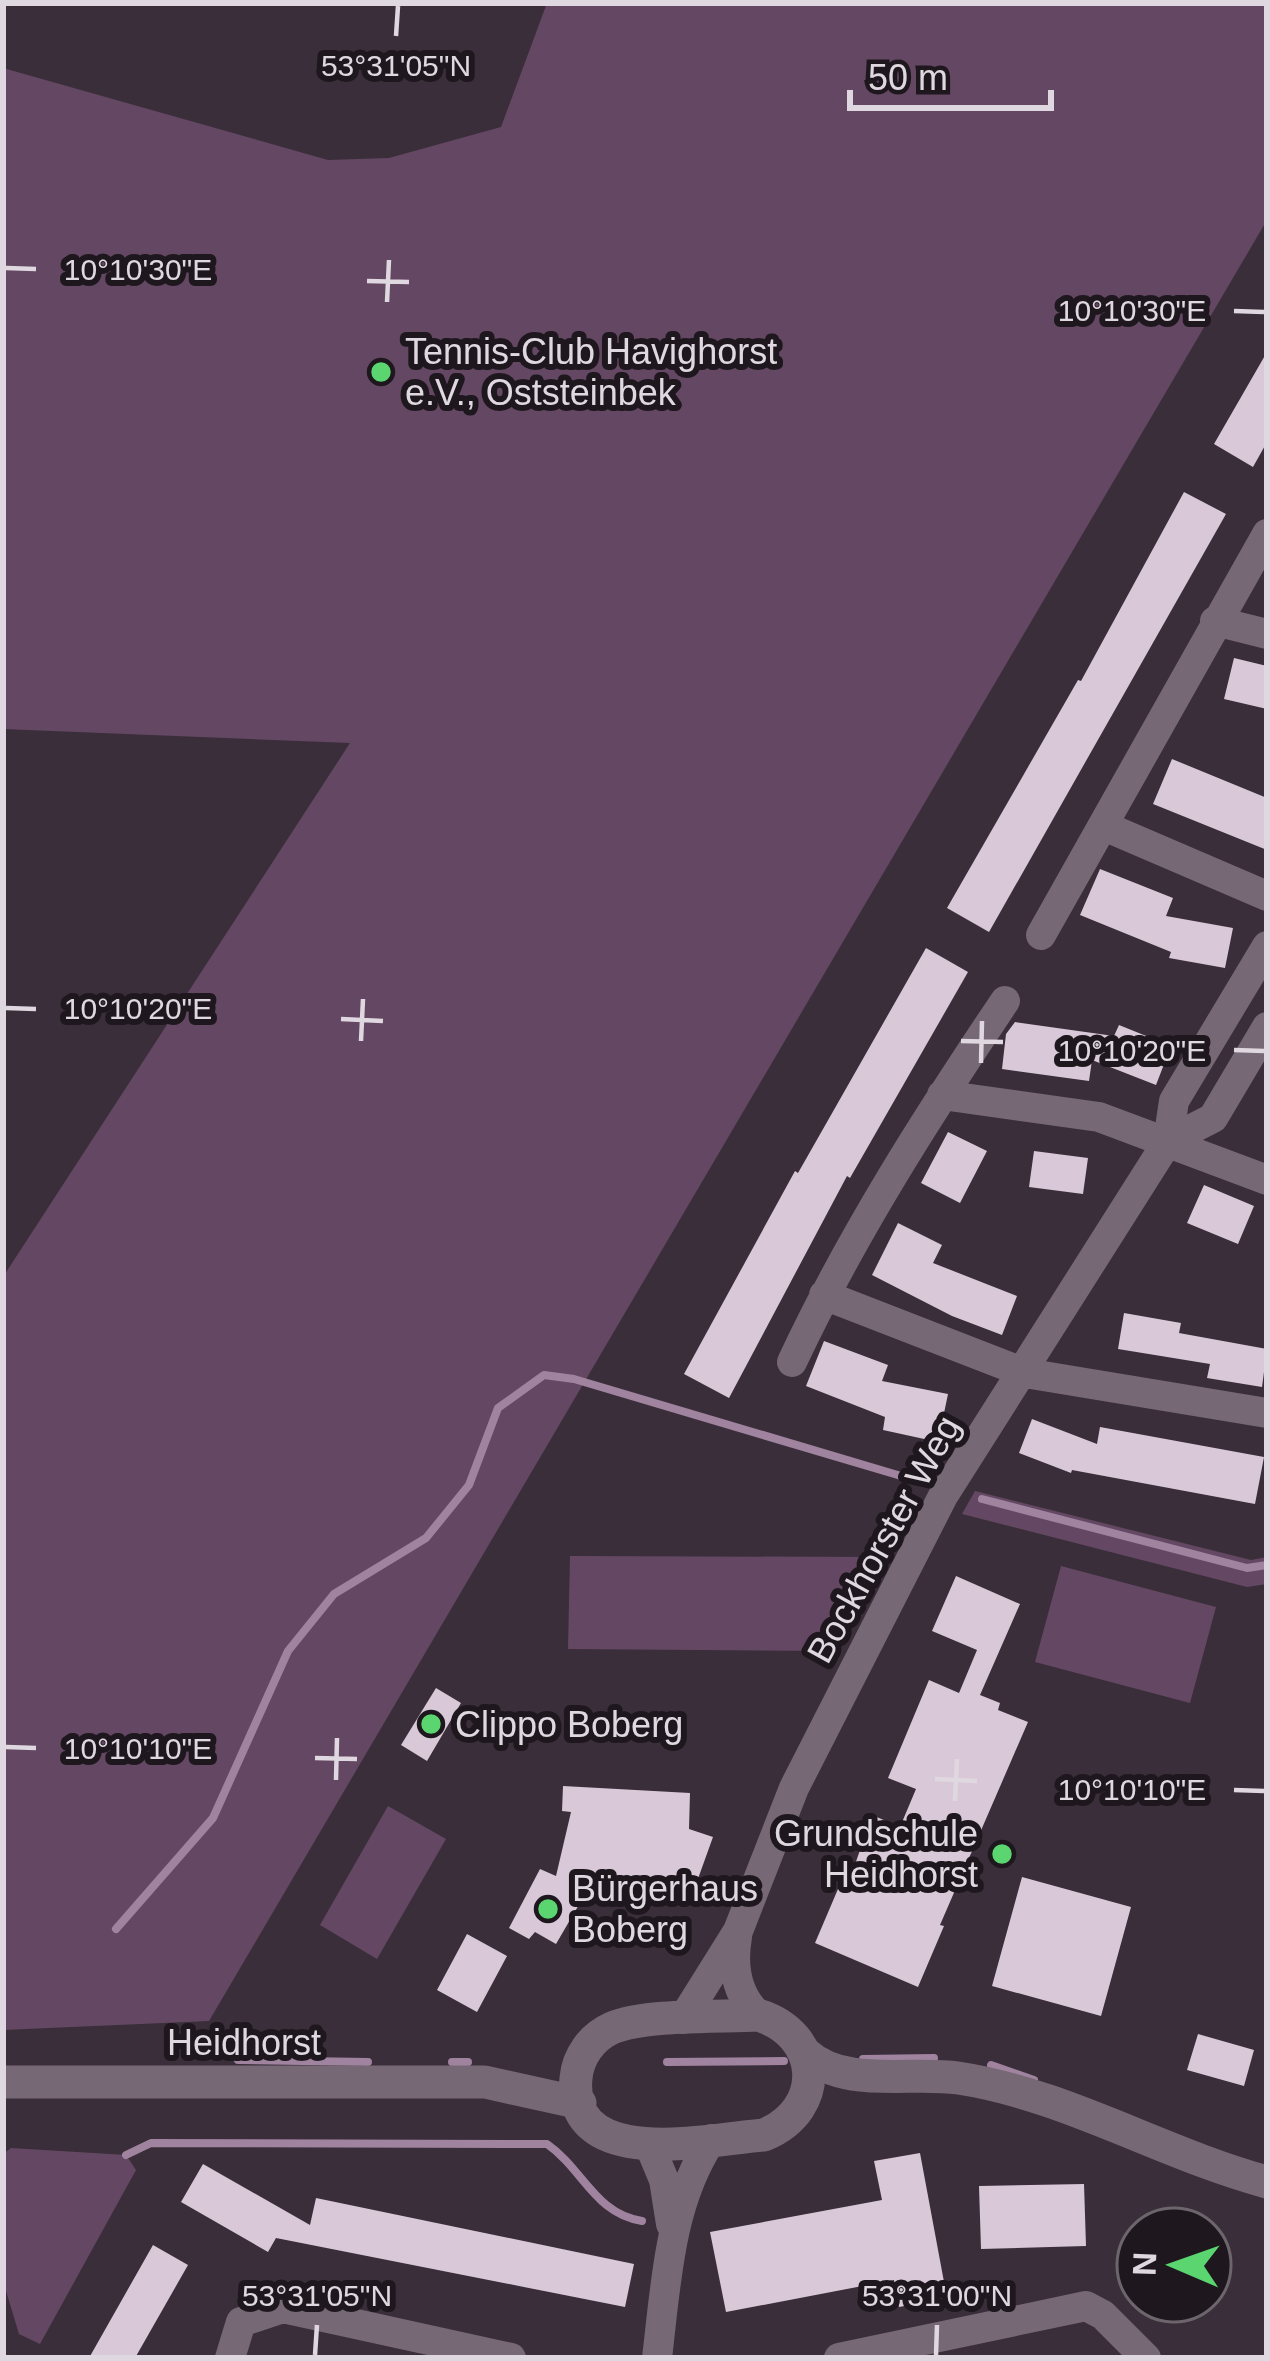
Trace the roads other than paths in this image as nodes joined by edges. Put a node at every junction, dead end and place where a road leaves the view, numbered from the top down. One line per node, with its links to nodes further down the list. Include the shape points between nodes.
1 (1267, 534): 2 (street)
2 (1215, 621): 3 (street); 4 (street)
3 (1267, 634)
4 (1104, 826): 5 (street); 6 (street)
5 (1267, 896)
6 (1041, 934)
7 (1267, 946): 11 (street, Bockhorster Weg, via 1174,1101)
8 (1005, 1001): 10 (street)
9 (1267, 1027): 11 (street, Bockhorster Weg, via 1214,1118)
10 (942, 1095): 11 (street, via 1099,1117); 13 (street)
11 (1168, 1141): 12 (street); 15 (street, Bockhorster Weg)
12 (1267, 1180)
13 (824, 1295): 14 (street); 15 (street)
14 (792, 1363)
15 (1024, 1373): 16 (street); 17 (street, Bockhorster Weg, via 913,1555 794,1788)
16 (1267, 1413)
17 (738, 1931): 18 (street, Bockhorster Weg, via 736,1975); 19 (street, Bockhorster Weg)
18 (758, 2015): 19 (street, Heidhorst); 20 (street, via 786,2028)
19 (683, 2019): 21 (street, Heidhorst, via 614,2026)
20 (805, 2053): 22 (street, via 826,2067); 26 (street, via 808,2084)
21 (583, 2055): 23 (street, Heidhorst); 25 (street, via 575,2079)
22 (898, 2078): 26 (street); 29 (street, via 954,2078 1014,2092)
23 (485, 2081): 24 (street, Heidhorst); 25 (street, Heidhorst)
24 (3, 2082)
25 (580, 2103): 28 (street, via 606,2137)
26 (798, 2110): 27 (street, via 764,2135)
27 (712, 2139): 28 (street); 30 (street)
28 (649, 2144): 30 (street, via 668,2197)
29 (1267, 2182)
30 (671, 2242): 33 (street)
31 (230, 2358): 32 (street, via 241,2322 283,2308)
32 (511, 2358)
33 (657, 2358)
34 (839, 2358): 35 (street, via 1086,2306)
35 (1146, 2358)

